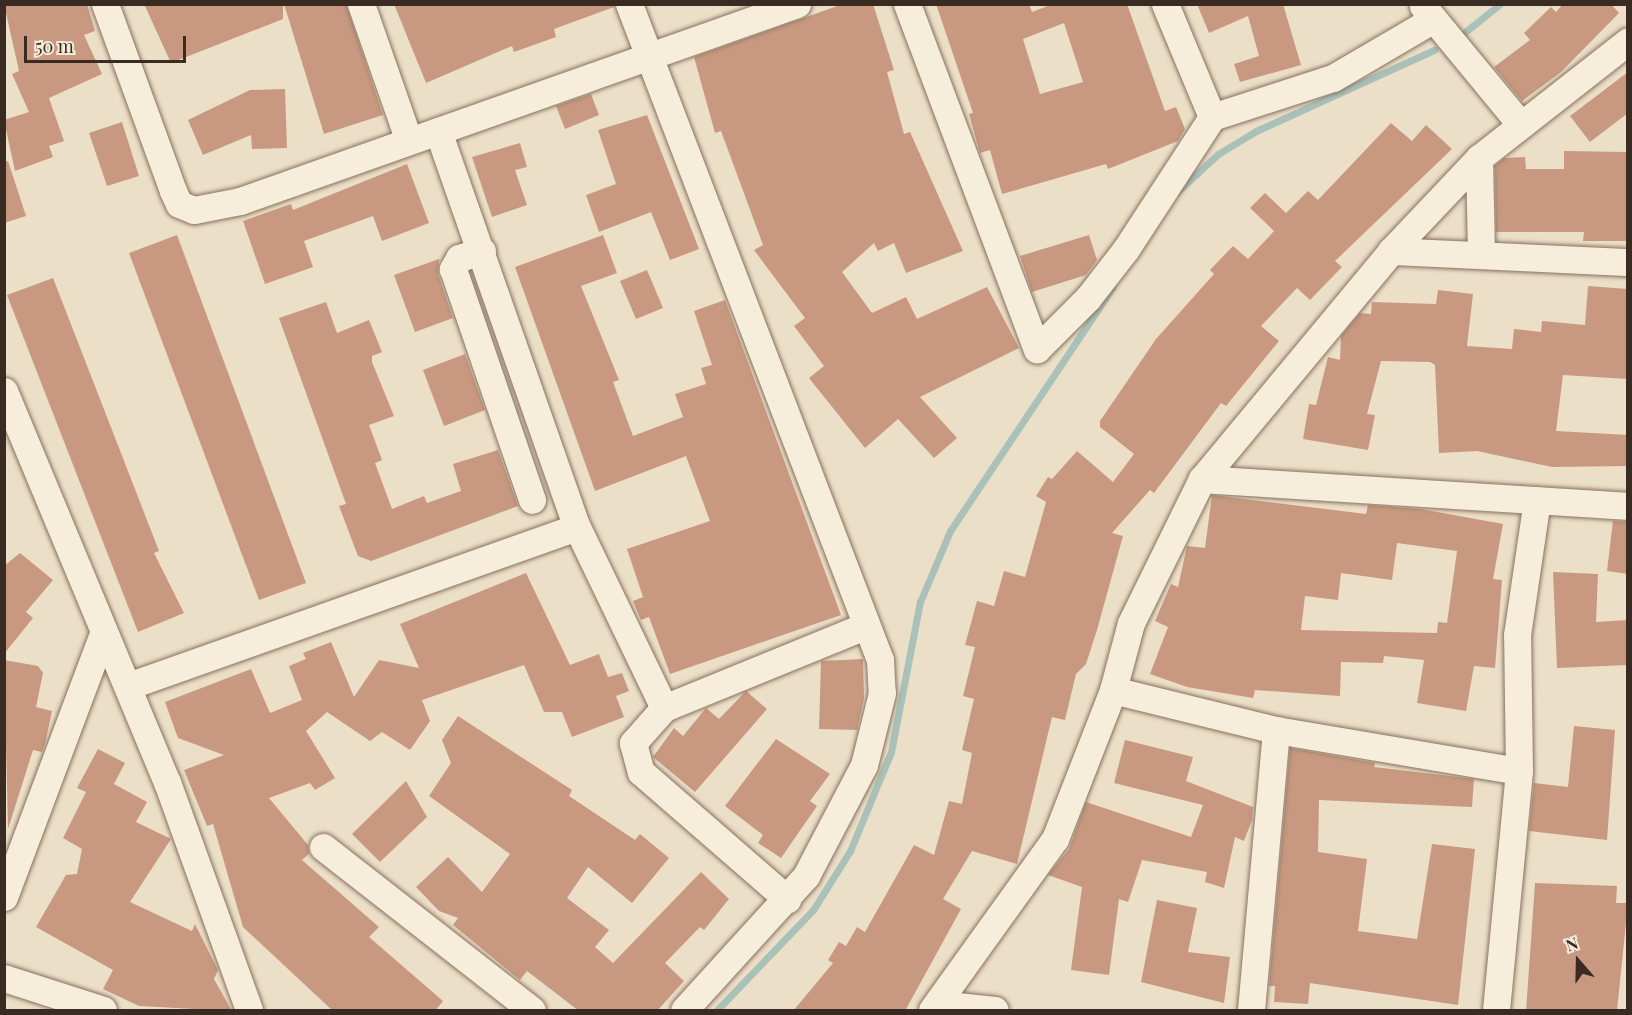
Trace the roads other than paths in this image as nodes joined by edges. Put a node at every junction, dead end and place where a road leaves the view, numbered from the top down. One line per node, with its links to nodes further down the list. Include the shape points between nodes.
1 (105, 4): 13 (street, via 179,204 194,210 240,201)
2 (361, 4): 13 (street)
3 (629, 4): 9 (street)
4 (797, 4): 9 (street)
5 (907, 4): 10 (street, via 1036,349 1088,298 1126,249)
6 (1165, 4): 10 (street)
7 (1427, 12): 10 (street, via 1334,78); 11 (street)
8 (1628, 40): 11 (street)
9 (649, 60): 12 (street); 25 (street, via 864,607)
10 (1212, 117)
11 (1521, 125): 14 (street)
12 (438, 131): 13 (street); 16 (street)
13 (410, 141)
14 (1479, 158): 15 (street); 17 (street)
15 (1391, 250): 17 (street); 20 (street)
16 (482, 251): 21 (street, via 459,258 453,269); 24 (street)
17 (1481, 253): 18 (street)
18 (1628, 262)
19 (4, 391): 26 (street)
20 (1202, 479): 22 (street); 28 (street, via 1131,623)
21 (532, 500)
22 (1537, 500): 23 (street); 31 (street, via 1517,635)
23 (1628, 506)
24 (577, 527): 27 (street); 29 (street)
25 (865, 626): 29 (street); 34 (street, via 880,660 876,729 864,765)
26 (103, 633): 27 (street); 33 (street)
27 (128, 686): 38 (street, via 221,921)
28 (1113, 690): 30 (street); 36 (street, via 1055,839)
29 (664, 708): 34 (street, via 633,743 641,772)
30 (1276, 730): 31 (street); 42 (street)
31 (1519, 771): 43 (street)
32 (324, 847): 39 (street)
33 (4, 897)
34 (788, 899): 40 (street)
35 (4, 978): 37 (street)
36 (935, 1008): 41 (street)
37 (103, 1011)
38 (249, 1011)
39 (532, 1011)
40 (684, 1011)
41 (995, 1011)
42 (1251, 1011)
43 (1496, 1011)

